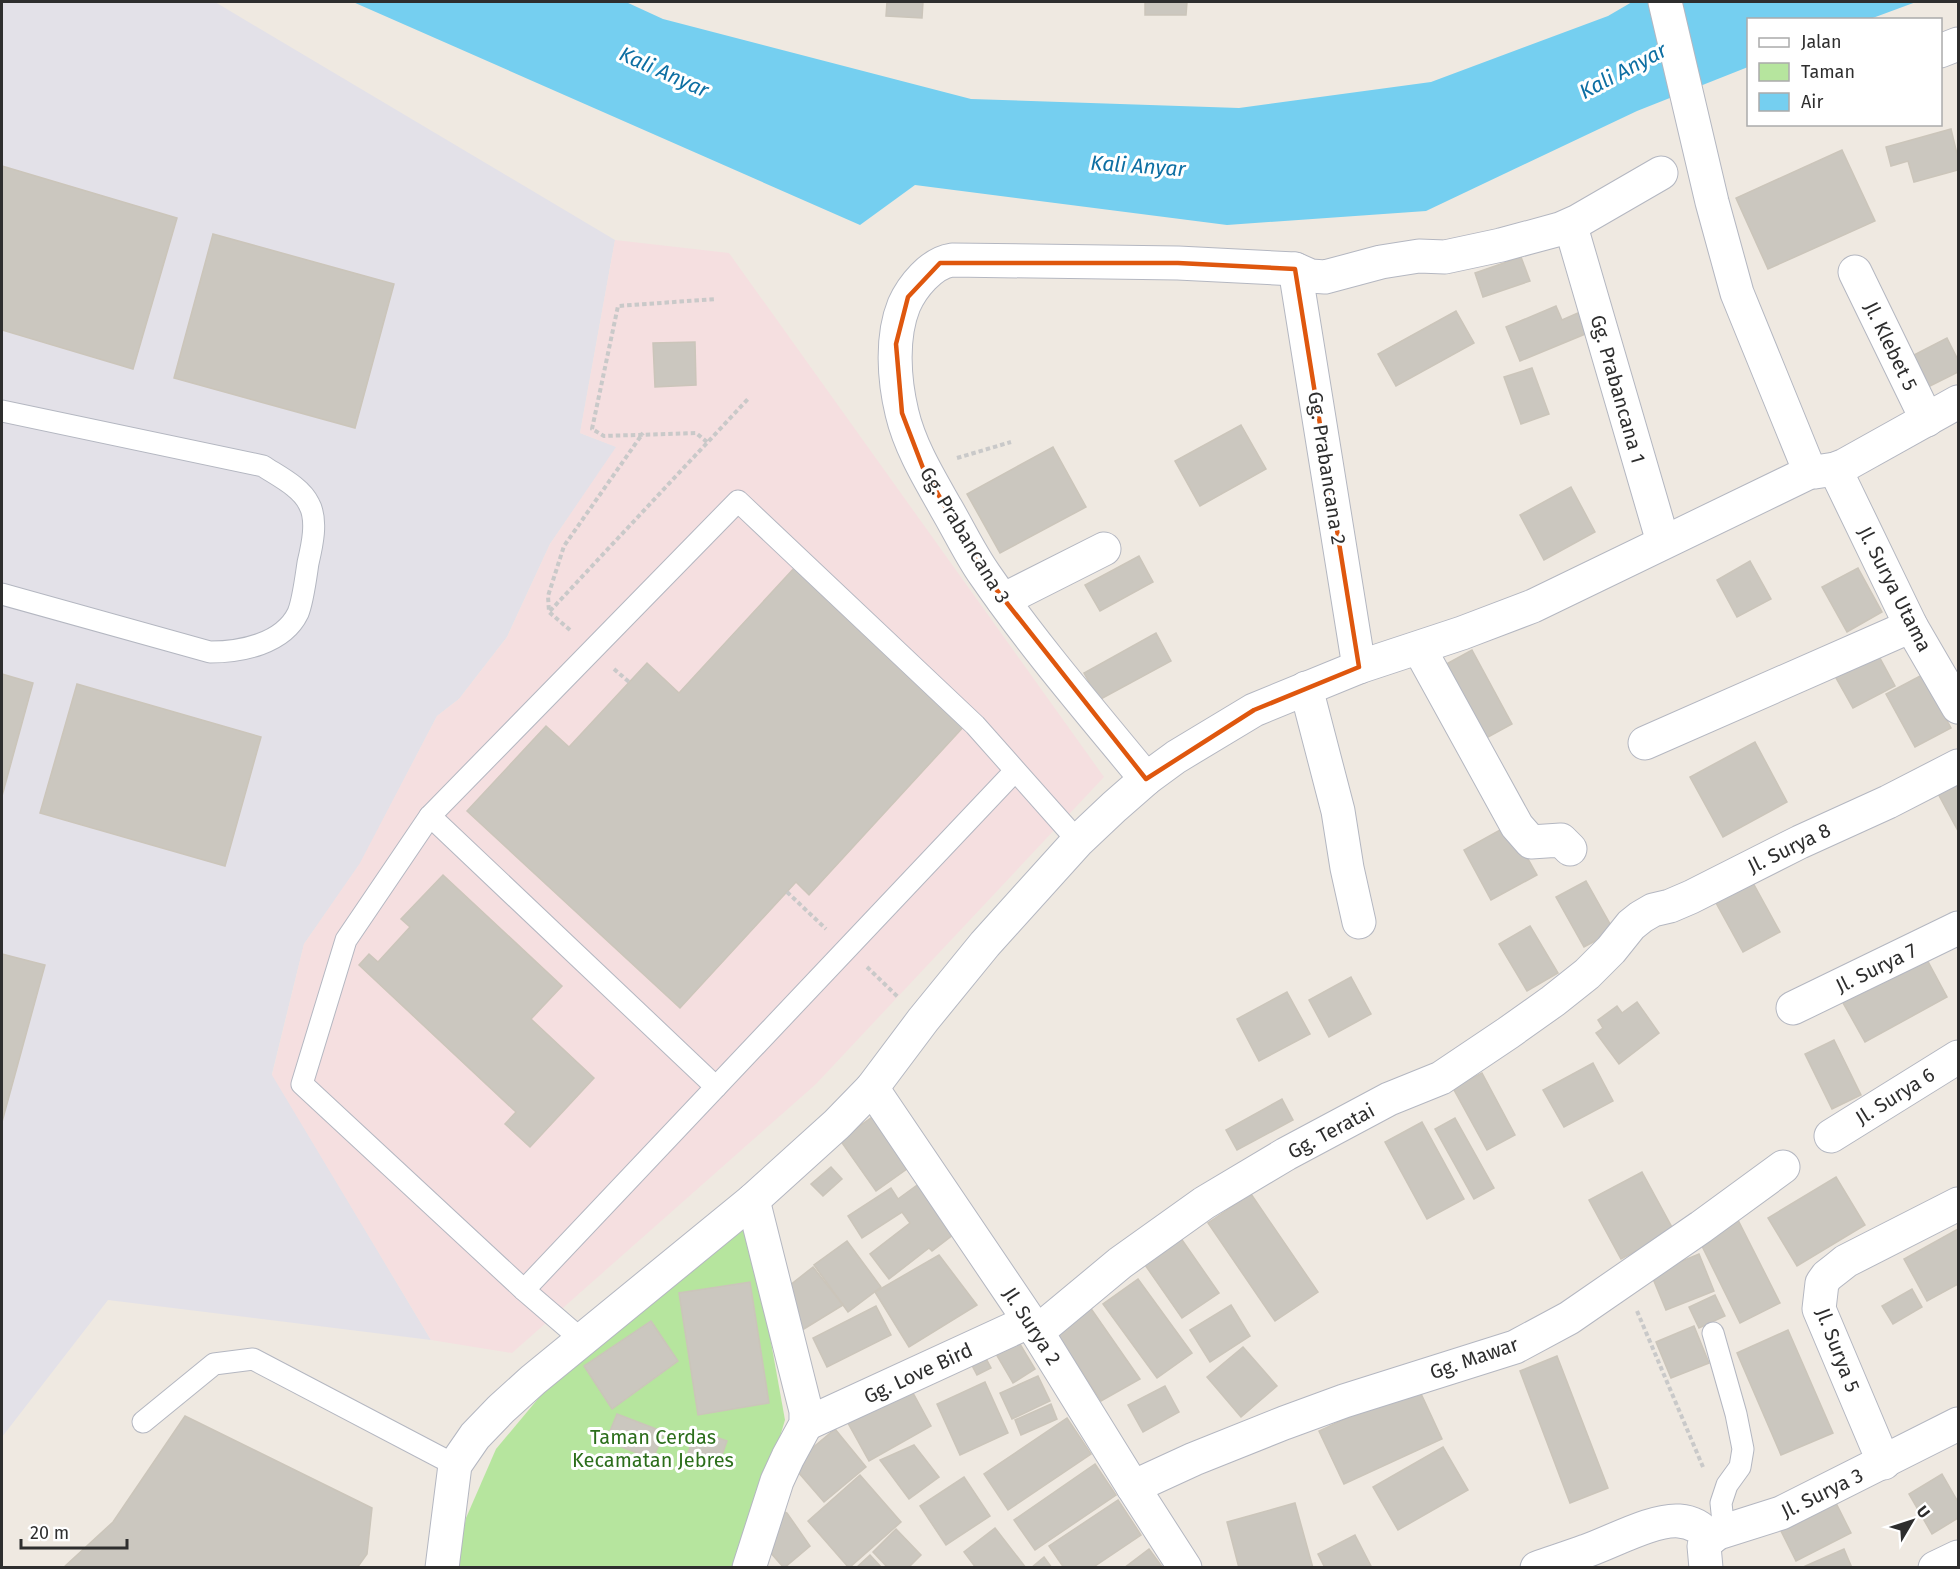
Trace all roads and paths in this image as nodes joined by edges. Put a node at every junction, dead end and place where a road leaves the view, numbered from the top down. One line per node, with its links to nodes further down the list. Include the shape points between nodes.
1 (1665, 2): 17 (street, Jl. Surya Utama, via 1737,293)
2 (1959, 44): 3 (street)
3 (1942, 51)
4 (1661, 173): 6 (street, via 1578,221 1501,245 1445,257 1419,256 1382,262 1324,277)
5 (1574, 237): 18 (street, Gg. Prabancana 1)
6 (1295, 269): 16 (street, Gg. Prabancana 3, via 1178,263 940,263 908,297 898,322 896,344 902,413); 26 (street, Gg. Prabancana 2)
7 (1855, 272): 12 (street, Jl. Klebet 5)
8 (716, 299): 13 (path, via 618,306 592,429 604,436)
9 (748, 399): 14 (path)
10 (1959, 402): 12 (street)
11 (2, 411): 20 (lane, via 263,466 298,490 310,504 314,534 298,612 286,629 271,640 231,652 210,652)
12 (1927, 420): 17 (street, via 1845,465)
13 (643, 433): 14 (path, via 696,433); 22 (path, via 564,546 548,596)
14 (707, 442): 22 (path)
15 (1011, 442): 16 (path)
16 (923, 468): 21 (street, Gg. Prabancana 3)
17 (1822, 471): 18 (street); 23 (street, Jl. Surya Utama)
18 (1663, 542): 24 (street, via 1533,606)
19 (1104, 549): 21 (street)
20 (2, 594)
21 (1003, 600): 33 (street, Gg. Prabancana 3)
22 (549, 612): 25 (path)
23 (1911, 626): 29 (street, Jl. Surya Utama); 30 (street)
24 (1419, 648): 26 (street); 36 (street, via 1524,836 1531,842 1561,840)
25 (593, 650): 27 (path); 32 (lane, via 738,501 975,725); 34 (lane)
26 (1359, 667): 28 (street)
27 (629, 682)
28 (1306, 688): 33 (street, via 1245,716); 37 (street, via 1338,811)
29 (1959, 707)
30 (1645, 743)
31 (1959, 766): 39 (street, Jl. Surya 8, via 1691,897 1653,910)
32 (1015, 771): 35 (lane); 42 (lane)
33 (1146, 779): 35 (street)
34 (430, 816): 42 (lane); 49 (lane, via 346,940 302,1084)
35 (1078, 841): 43 (street, via 985,944)
36 (1570, 849)
37 (1359, 922)
38 (1959, 928): 40 (street, Jl. Surya 7)
39 (1625, 934): 50 (street, Gg. Teratai, via 1587,974 1454,1070 1389,1099 1204,1203)
40 (1793, 1008)
41 (1959, 1057): 44 (street, Jl. Surya 6)
42 (716, 1087): 49 (lane)
43 (872, 1088): 46 (street); 50 (street, Jl. Surya 2)
44 (1831, 1136)
45 (1783, 1167): 48 (street, Gg. Mawar)
46 (753, 1200): 52 (street); 54 (street)
47 (1959, 1204): 56 (street, Jl. Surya 5, via 1846,1261 1822,1283 1819,1309)
48 (1623, 1280): 58 (path); 59 (street, Gg. Mawar, via 1569,1318 1515,1347 1294,1419)
49 (524, 1290): 52 (lane)
50 (1034, 1327): 54 (street, Gg. Love Bird); 59 (street, Jl. Surya 2)
51 (1713, 1333): 60 (lane, via 1743,1449 1740,1467 1727,1485 1721,1503)
52 (582, 1340): 57 (street, via 501,1408)
53 (143, 1422): 57 (lane, via 214,1364 253,1359)
54 (806, 1424): 63 (street, via 777,1481)
55 (1959, 1424): 56 (street, Jl. Surya 3)
56 (1884, 1463): 60 (street, Jl. Surya 3)
57 (455, 1465): 62 (street)
58 (1705, 1473)
59 (1133, 1487): 64 (street, Jl. Surya 2)
60 (1713, 1546): 65 (street, via 1703,1529 1673,1521)
61 (1959, 1557): 66 (street)
62 (442, 1568)
63 (749, 1568)
64 (1185, 1568)
65 (1537, 1568)
66 (1935, 1568)

